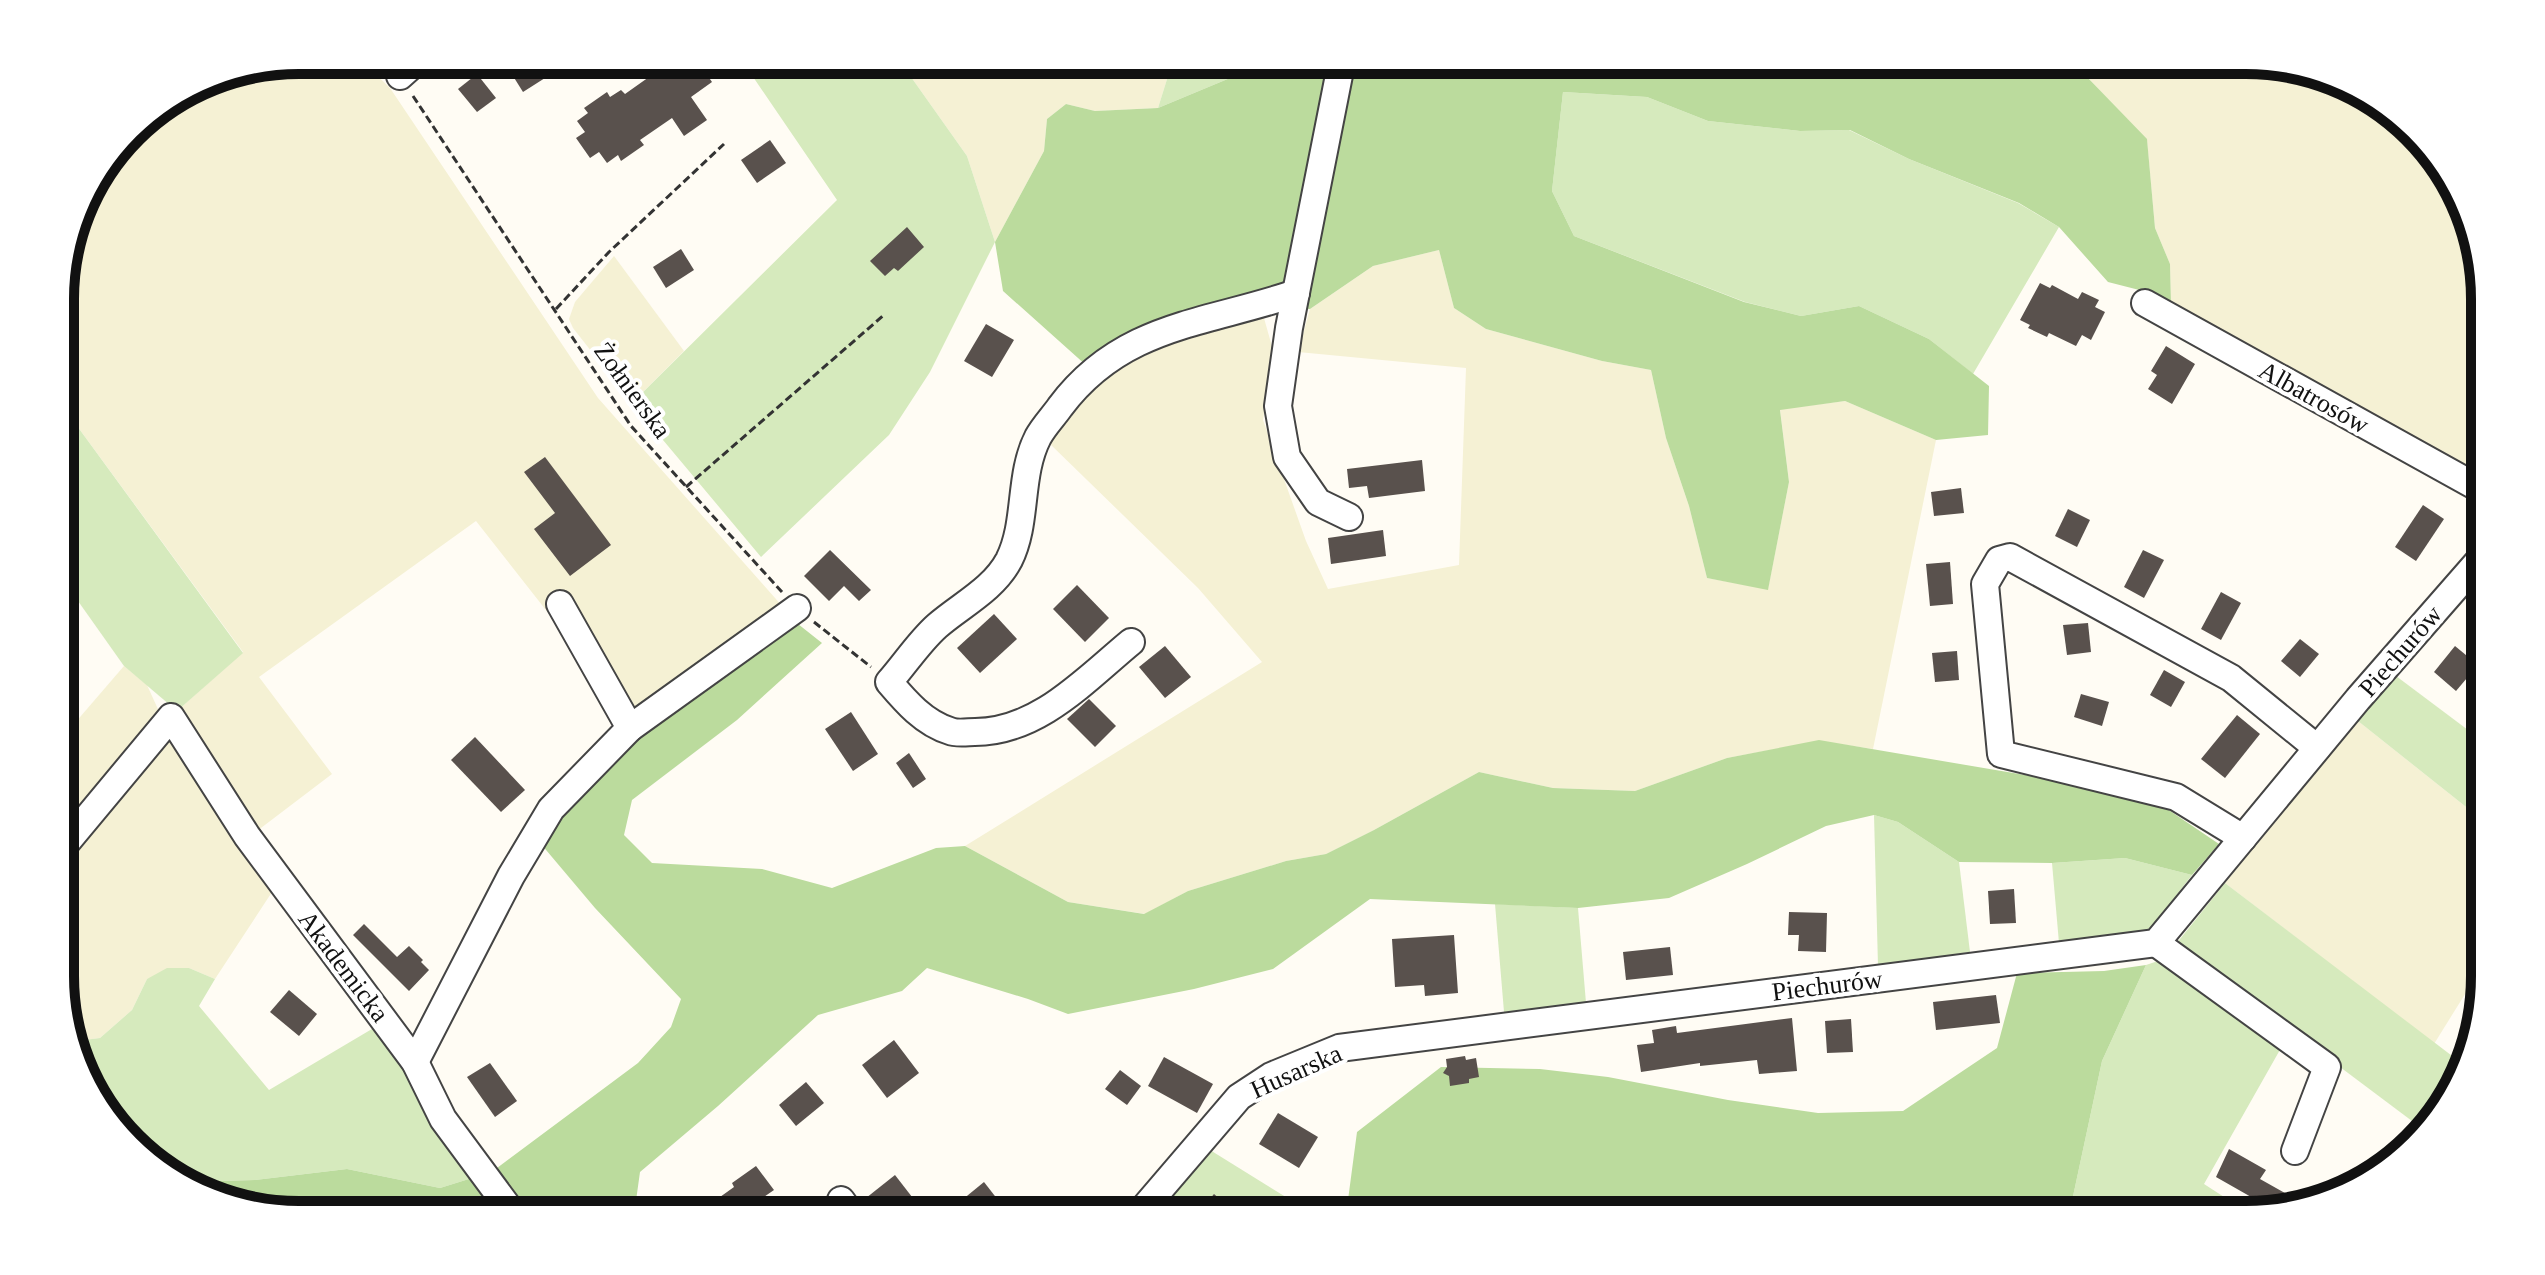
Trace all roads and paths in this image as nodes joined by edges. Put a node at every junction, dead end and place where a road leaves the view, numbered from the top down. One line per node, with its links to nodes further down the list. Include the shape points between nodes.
1 (413, 74): 7 (path, Żołnierska)
2 (1339, 74): 4 (street)
3 (724, 144): 7 (path)
4 (1296, 293): 6 (street); 9 (street)
5 (2145, 303): 10 (street, Albatrosów)
6 (1254, 307): 9 (street); 17 (street, via 1138,341 1099,364 1038,436 1024,477 1018,536 1008,561 992,583 935,627)
7 (554, 310): 11 (path, Żołnierska, via 631,426)
8 (884, 315): 11 (path)
9 (1289, 328): 12 (street, via 1278,406 1287,457 1318,502)
10 (2471, 484)
11 (686, 487): 15 (path, Żołnierska)
12 (1349, 517)
13 (2471, 570): 19 (street, Piechurów)
14 (560, 604): 18 (street)
15 (797, 608): 17 (path, Żołnierska); 18 (street)
16 (1131, 642): 17 (street, via 1049,708 995,732 951,732 915,712)
17 (889, 682)
18 (630, 728): 24 (street, via 551,809)
19 (2317, 748): 21 (street, Piechurów); 21 (street, via 2231,678 2010,557 1999,560 1985,584 2001,754 2176,797)
20 (74, 834): 24 (street, Akademicka, via 171,717 247,836)
21 (2243, 838): 22 (street, Piechurów)
22 (2156, 943): 23 (street, Piechurów); 25 (street, via 2327,1067)
23 (1364, 1043): 27 (street, Husarska, via 1313,1057 1239,1097)
24 (415, 1062): 26 (street, Akademicka, via 443,1119)
25 (2295, 1151)
26 (504, 1201)
27 (1150, 1201)

